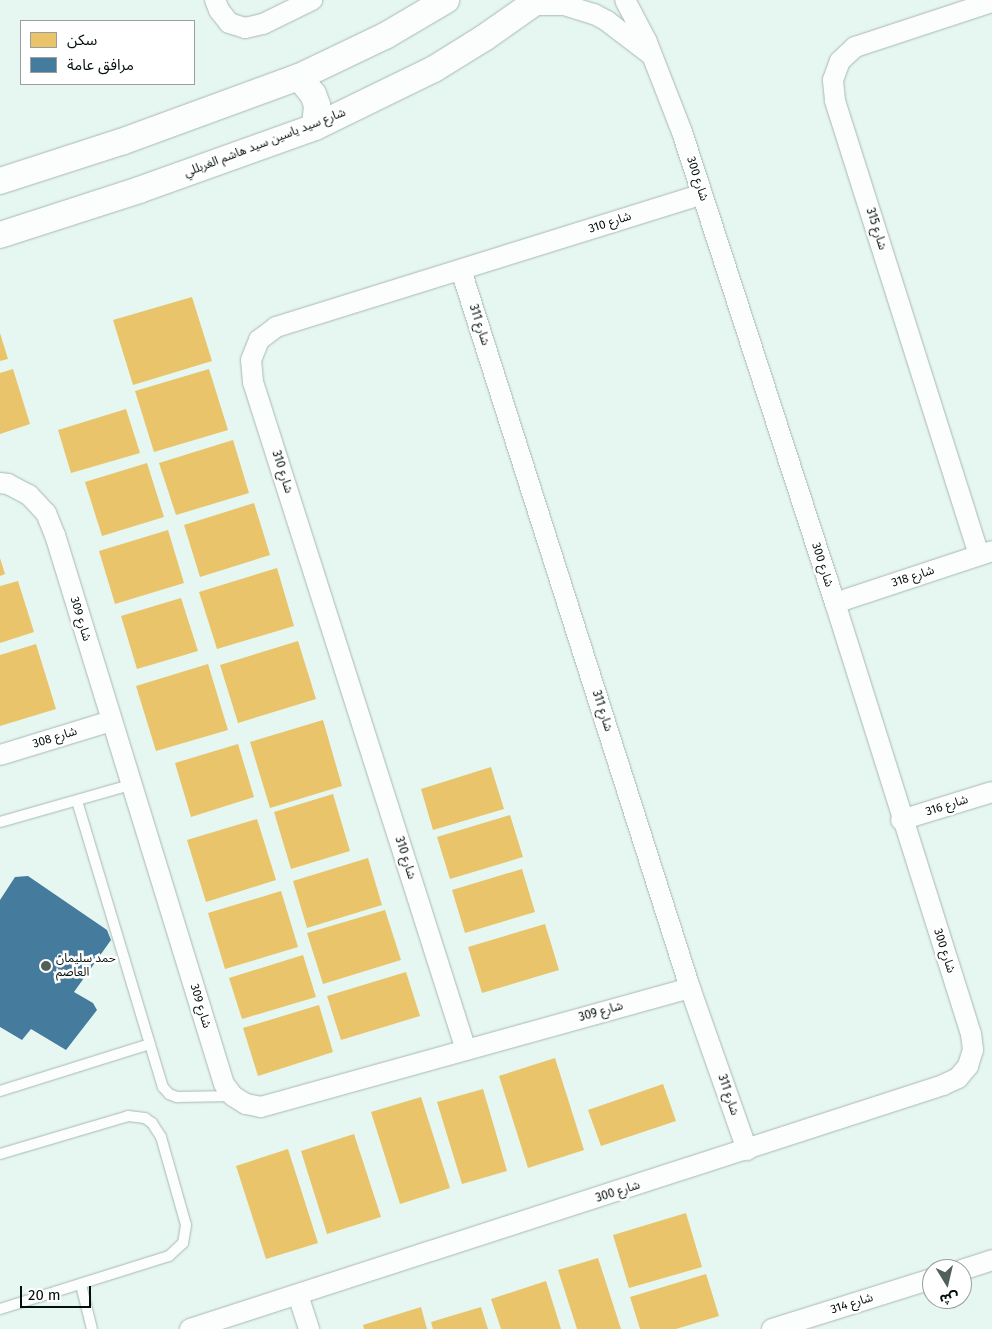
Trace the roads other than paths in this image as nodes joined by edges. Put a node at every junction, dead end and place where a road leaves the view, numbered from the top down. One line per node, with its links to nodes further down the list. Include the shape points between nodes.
1 (215, 0): 2 (street, via 229,23 246,28 263,24)
2 (312, 0)
3 (446, 0): 8 (street, via 377,40)
4 (625, 0): 7 (street, شارع 300)
5 (535, 2): 7 (street, شارع 300, via 564,5 594,14); 9 (street, شارع سيد ياسين سيد هاشم الغربللي, via 434,69)
6 (992, 2): 15 (street, شارع 315, via 855,47 840,60 833,80 835,100)
7 (650, 54): 11 (street, شارع 300, via 672,105)
8 (300, 77): 9 (street, via 315,100 318,116); 10 (street, via 130,139)
9 (315, 127): 12 (street, شارع سيد ياسين سيد هاشم الغربللي, via 139,190)
10 (0, 181)
11 (702, 194): 13 (street, شارع 310); 16 (street, شارع 300)
12 (0, 235)
13 (461, 270): 24 (street, شارع 311); 26 (street, شارع 310, via 276,327 259,340 251,360 251,371)
14 (0, 483): 17 (street, شارع 309, via 29,495 46,513)
15 (986, 553): 16 (street, شارع 318)
16 (835, 603): 22 (street, شارع 300)
17 (111, 721): 18 (street, شارع 308); 19 (street, شارع 309)
18 (0, 755)
19 (133, 784): 21 (lane); 28 (street, شارع 309, via 224,1084)
20 (992, 792): 22 (street, شارع 316)
21 (77, 801): 23 (lane); 25 (lane)
22 (901, 820): 29 (street, شارع 300, via 971,1034 973,1050 968,1066 958,1078 943,1086)
23 (0, 822)
24 (690, 988): 26 (street, شارع 309); 29 (street, شارع 311)
25 (150, 1044): 27 (lane); 28 (lane, via 159,1078 169,1094 187,1098)
26 (466, 1050): 28 (street, شارع 309, via 261,1106 246,1104)
27 (0, 1091)
28 (233, 1096)
29 (747, 1150): 35 (street, شارع 300)
30 (0, 1154): 34 (lane, via 128,1116 145,1118 158,1129 184,1216 186,1234 183,1243 177,1251 161,1260)
31 (992, 1260): 32 (street)
32 (972, 1267)
33 (922, 1282): 40 (street, شارع 314)
34 (81, 1285): 36 (lane); 37 (lane)
35 (298, 1295): 38 (street, شارع 300); 39 (street)
36 (0, 1309)
37 (92, 1329)
38 (190, 1329)
39 (309, 1329)
40 (772, 1329)

